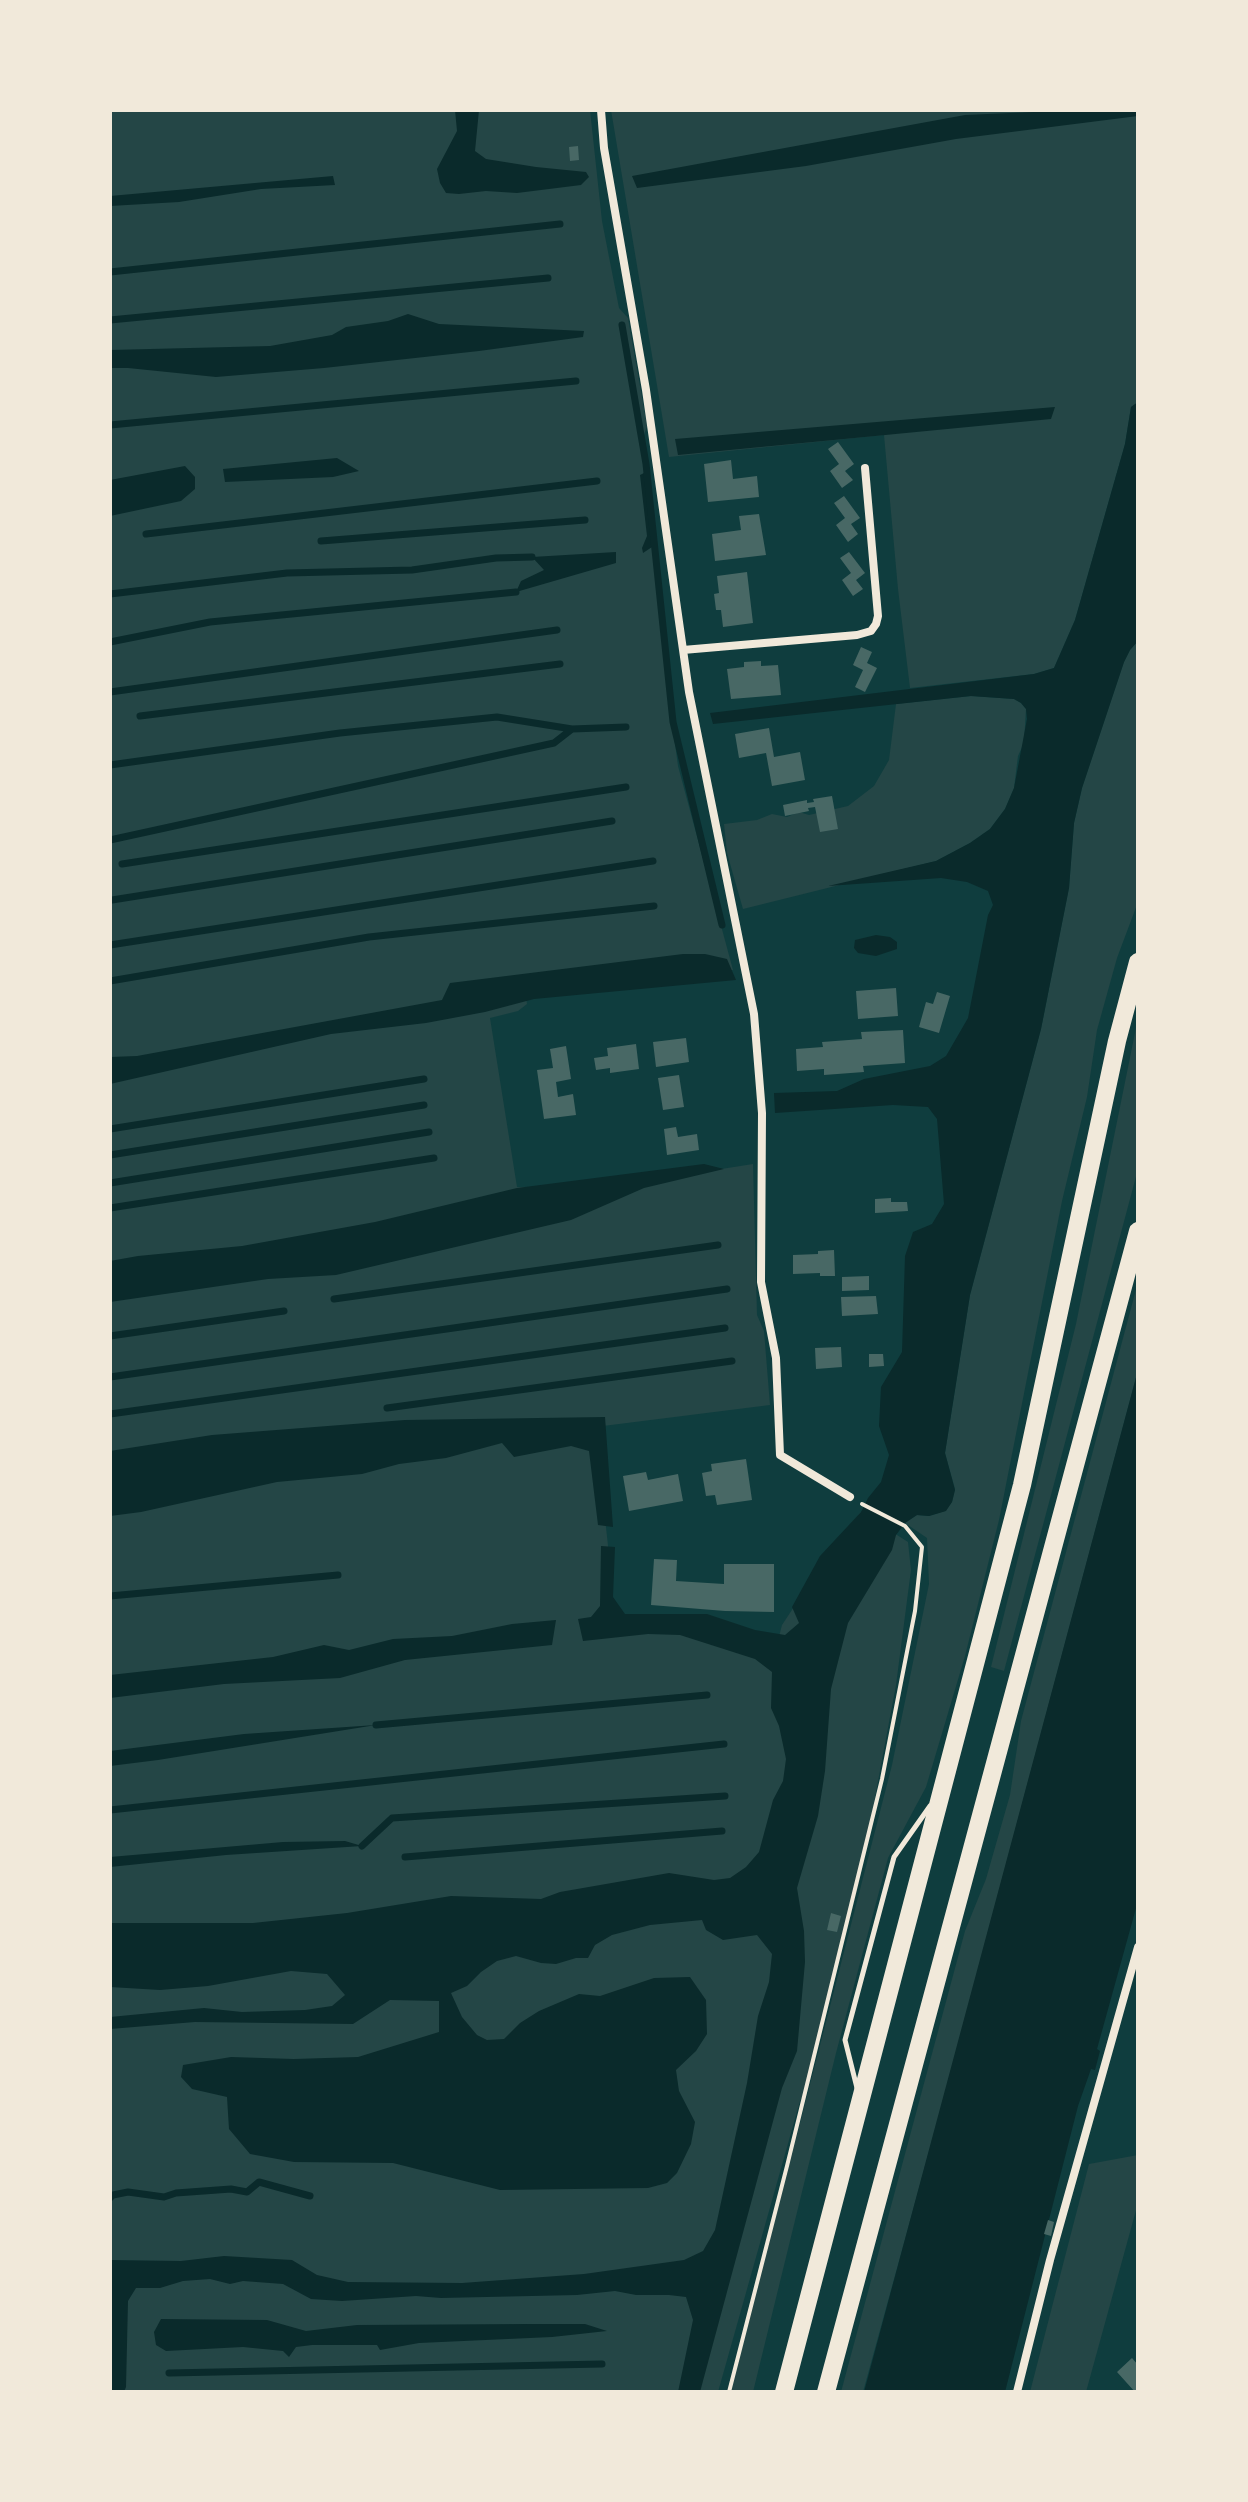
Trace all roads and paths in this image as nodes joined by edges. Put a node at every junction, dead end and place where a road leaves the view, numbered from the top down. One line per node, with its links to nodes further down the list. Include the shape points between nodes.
1 (601, 110): 3 (street)
2 (865, 468): 3 (street, via 878,616 871,631)
3 (683, 650): 6 (street, via 754,1014 762,1113 761,1282 776,1358 780,1455)
4 (1138, 962): 7 (highway, via 1022,1485)
5 (1138, 1231): 12 (highway)
6 (850, 1497): 10 (path, via 905,1526 922,1547 915,1611 882,1779)
7 (945, 1785): 9 (highway); 9 (lane, via 894,1857 845,2040)
8 (1138, 1947): 13 (street)
9 (860, 2104): 11 (highway)
10 (729, 2392)
11 (784, 2392)
12 (826, 2392)
13 (1017, 2392)

